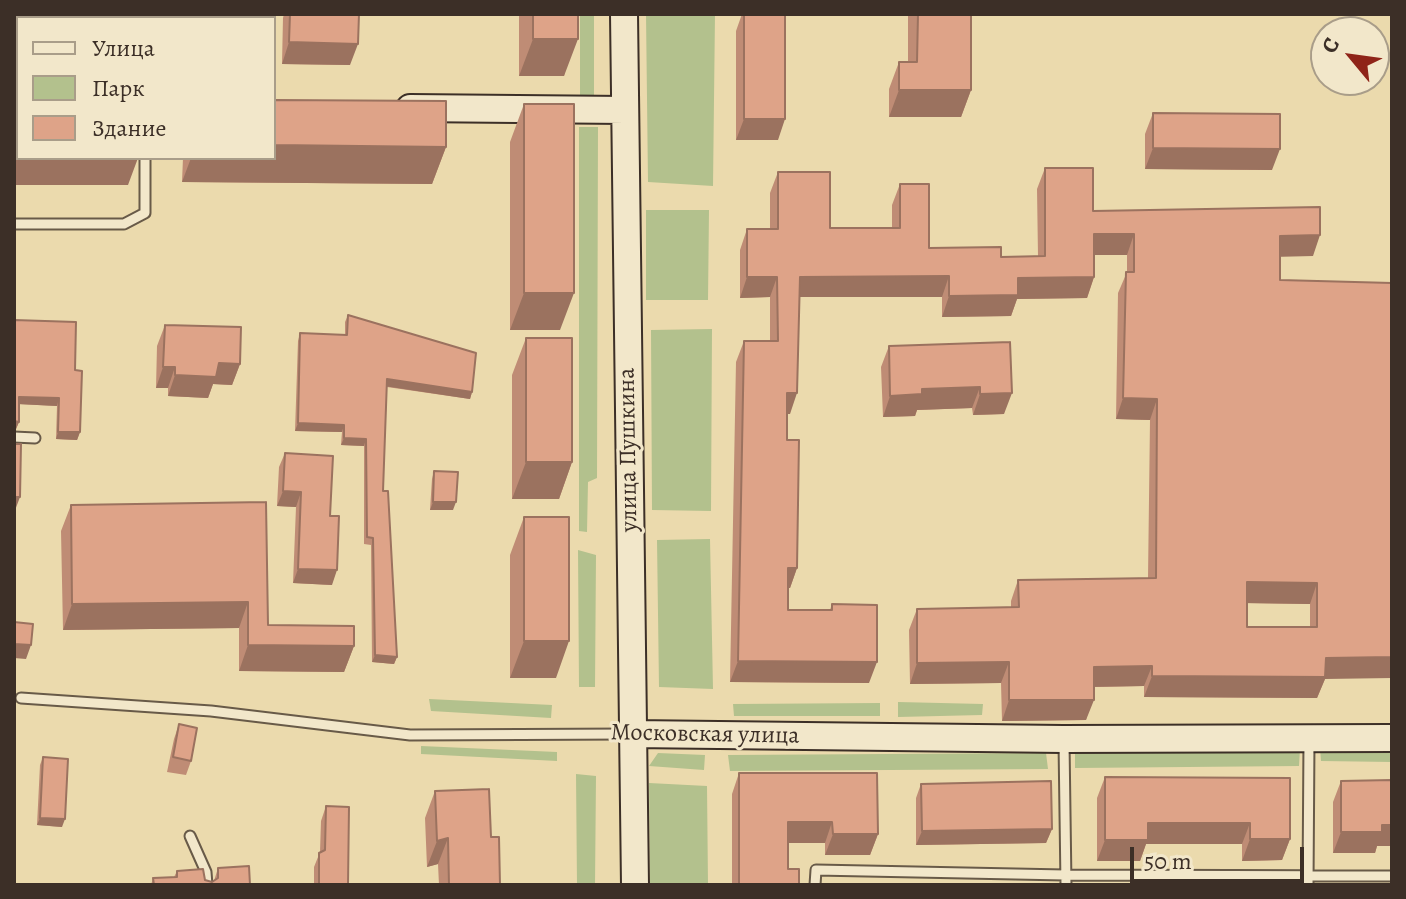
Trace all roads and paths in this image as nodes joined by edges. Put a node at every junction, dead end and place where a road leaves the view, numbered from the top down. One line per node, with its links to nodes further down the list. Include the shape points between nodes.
1 (624, 14): 3 (street, улица Пушкина)
2 (381, 108): 3 (street)
3 (625, 110): 9 (street, улица Пушкина)
4 (145, 160): 5 (lane, via 145,213 124,224)
5 (14, 224)
6 (14, 437): 7 (lane)
7 (35, 438)
8 (21, 698): 9 (lane, Московская улица, via 211,711 410,735)
9 (633, 734): 12 (street, Московская улица); 19 (street, улица Пушкина)
10 (1309, 737): 11 (street, Московская улица); 12 (street, Московская улица); 17 (lane)
11 (1392, 738)
12 (1063, 739): 16 (lane)
13 (190, 836): 18 (lane)
14 (957, 873): 16 (lane); 20 (lane, via 816,870); 21 (lane)
15 (1392, 876): 17 (lane)
16 (1066, 880): 17 (lane)
17 (1308, 880)
18 (207, 885)
19 (635, 885)
20 (815, 885)
21 (957, 885)

